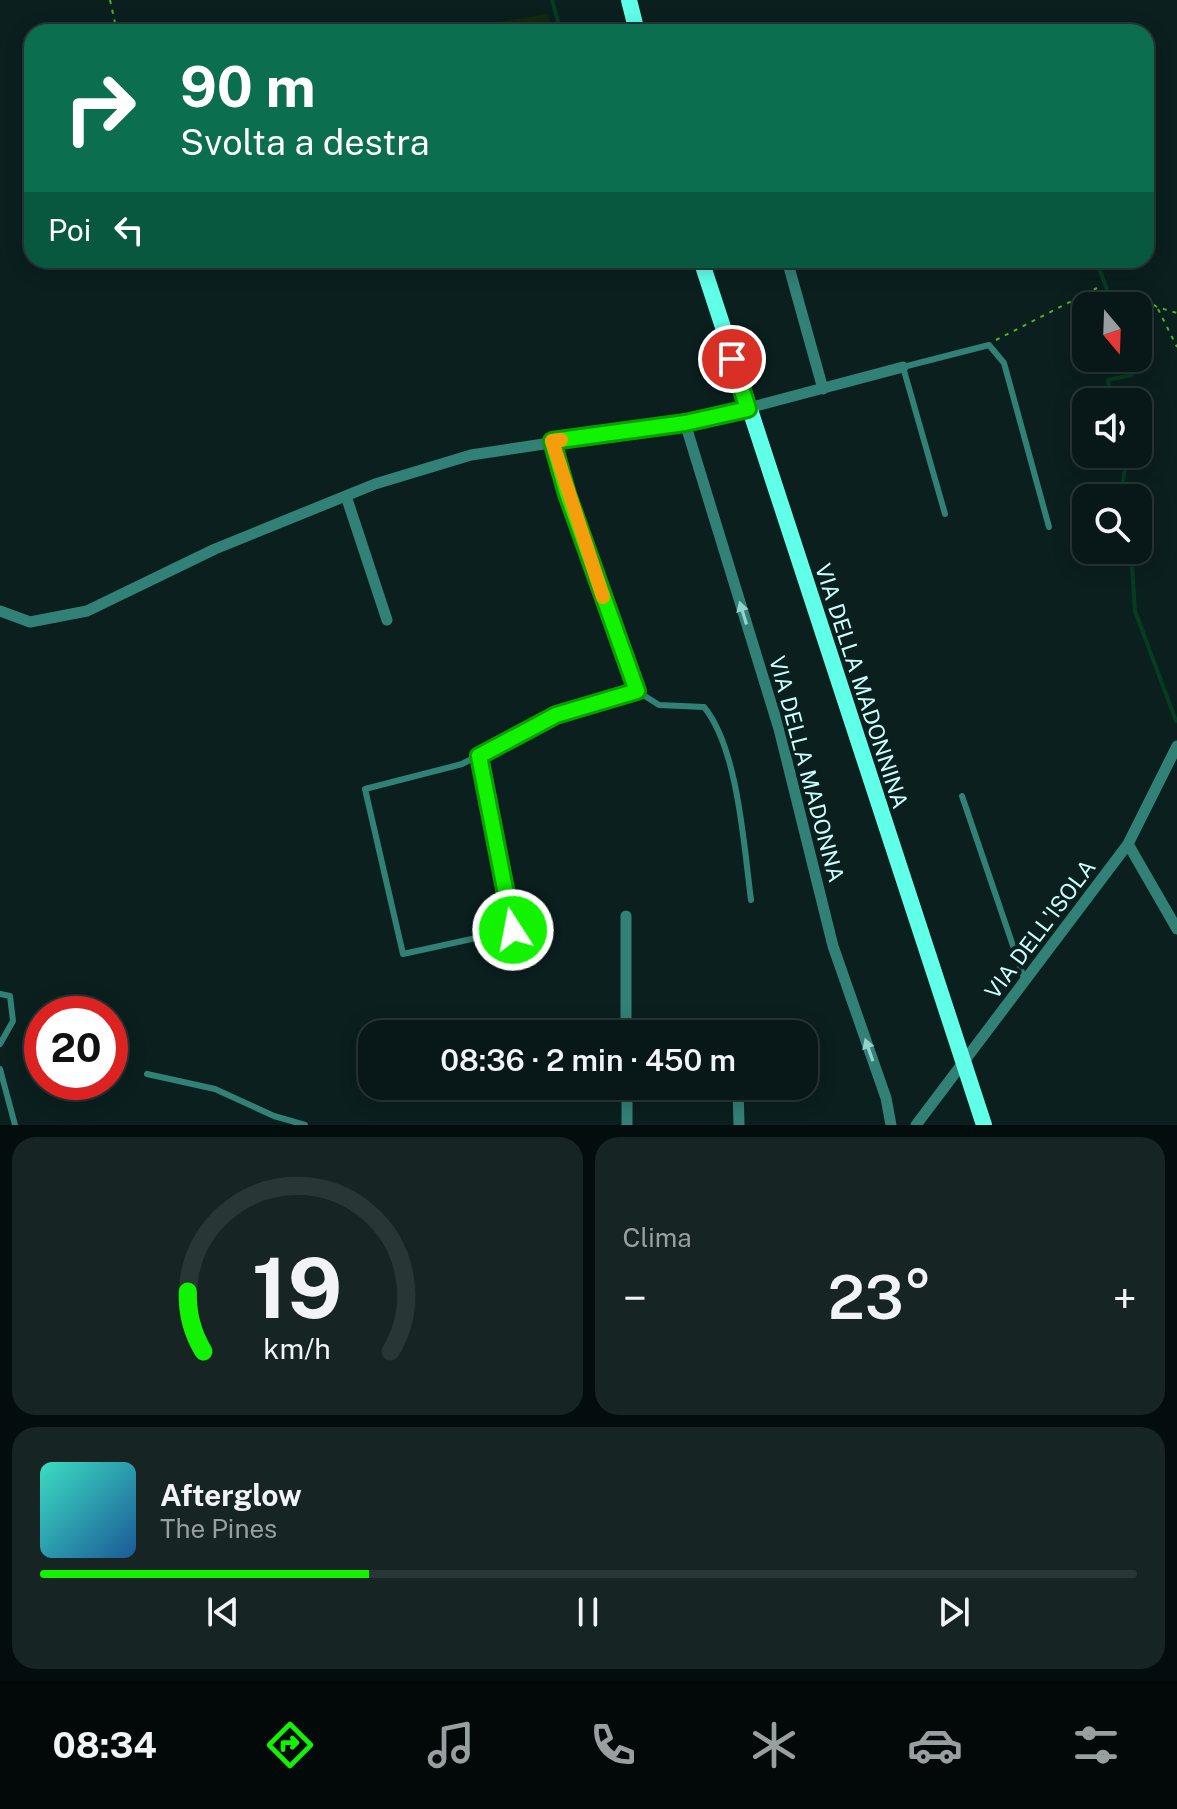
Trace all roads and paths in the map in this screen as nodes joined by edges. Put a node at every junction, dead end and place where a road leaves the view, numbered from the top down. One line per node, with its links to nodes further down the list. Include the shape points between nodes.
1 (110, 0): 3 (path)
2 (629, 0): 4 (street)
3 (115, 24)
4 (635, 24)
5 (704, 268): 15 (street, VIA DELLA MADONNINA)
6 (789, 268): 14 (street)
7 (1097, 288): 11 (path)
8 (1152, 304): 9 (path)
9 (1157, 307): 10 (path); 12 (path)
10 (1177, 313)
11 (989, 345): 13 (lane); 20 (lane, via 1004,363)
12 (1177, 347)
13 (903, 367): 14 (street); 19 (lane)
14 (823, 389): 15 (street)
15 (748, 409): 16 (street); 35 (street, VIA DELLA MADONNINA)
16 (685, 423): 17 (street); 44 (street, VIA DELLA MADONNA, one-way to 16, via 833,946 779,729)
17 (552, 441): 18 (street, via 471,455); 23 (lane)
18 (346, 496): 21 (street, via 215,549 87,611 30,622); 22 (street)
19 (945, 514)
20 (1049, 527)
21 (0, 611)
22 (387, 620)
23 (637, 691): 25 (lane, via 556,715); 28 (lane, via 659,705 704,707 714,720 736,791)
24 (1177, 746): 27 (street, VIA DELL'ISOLA)
25 (479, 756): 25 (lane, via 365,789 403,954 513,930)
26 (962, 796): 31 (lane)
27 (1128, 844): 30 (street); 31 (street, VIA DELL'ISOLA)
28 (751, 900)
29 (626, 916): 33 (street)
30 (1177, 929)
31 (1025, 981): 35 (street, VIA DELL'ISOLA)
32 (0, 994): 34 (lane, via 10,996 13,1021)
33 (626, 1020)
34 (0, 1044)
35 (964, 1063): 45 (street, VIA DELL'ISOLA); 46 (street, VIA DELLA MADONNINA)
36 (0, 1069): 40 (lane)
37 (147, 1074): 41 (lane, via 215,1089)
38 (627, 1100): 42 (street)
39 (738, 1100): 43 (street)
40 (15, 1125)
41 (305, 1125)
42 (627, 1125)
43 (739, 1125)
44 (891, 1125)
45 (916, 1125)
46 (984, 1125)

